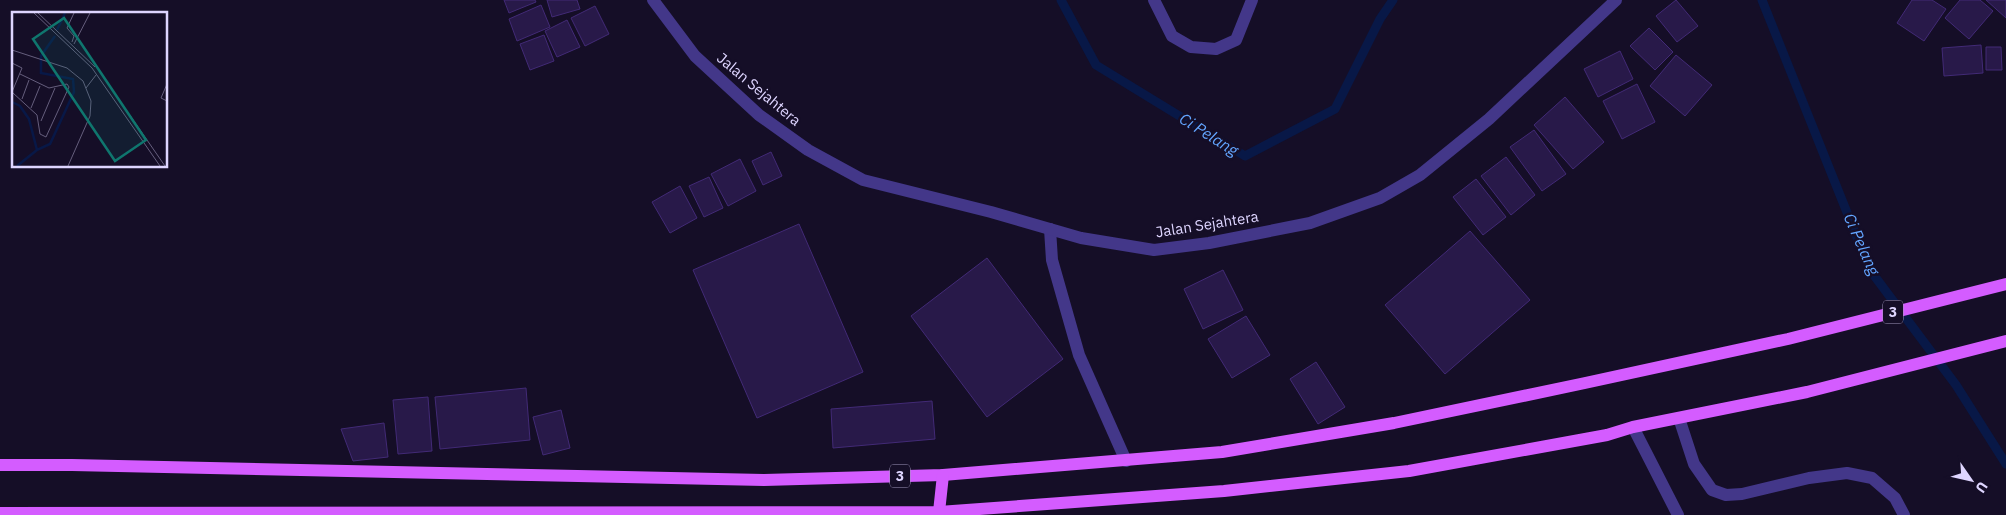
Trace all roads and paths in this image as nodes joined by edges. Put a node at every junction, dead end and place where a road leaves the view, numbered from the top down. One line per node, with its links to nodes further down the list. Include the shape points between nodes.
1 (653, 0): 5 (street, Jalan Sejahtera, via 696,56 760,115 808,150 863,180)
2 (1154, 0): 3 (street, via 1172,36 1191,47 1216,49 1236,40)
3 (1252, 0)
4 (1616, 0): 5 (street, Jalan Sejahtera, via 1489,119 1420,175 1380,198 1310,223 1154,250 1081,238)
5 (1050, 229): 10 (street, via 1052,260 1079,355)
6 (2002, 285): 10 (main road, 3, via 1788,339 1394,423 1222,452)
7 (2006, 341): 8 (main road, via 1807,392)
8 (1680, 418): 9 (main road); 16 (street, via 1694,464 1712,490 1726,495 1742,494 1809,478 1847,473 1872,478 1895,498)
9 (1632, 427): 13 (main road, via 1607,435 1409,471 1224,491); 15 (street)
10 (1126, 460): 12 (main road, 3)
11 (0, 465): 12 (main road, 3, via 764,480)
12 (943, 475): 13 (main road)
13 (939, 512): 14 (main road)
14 (0, 513)
15 (1678, 515)
16 (1904, 515)

